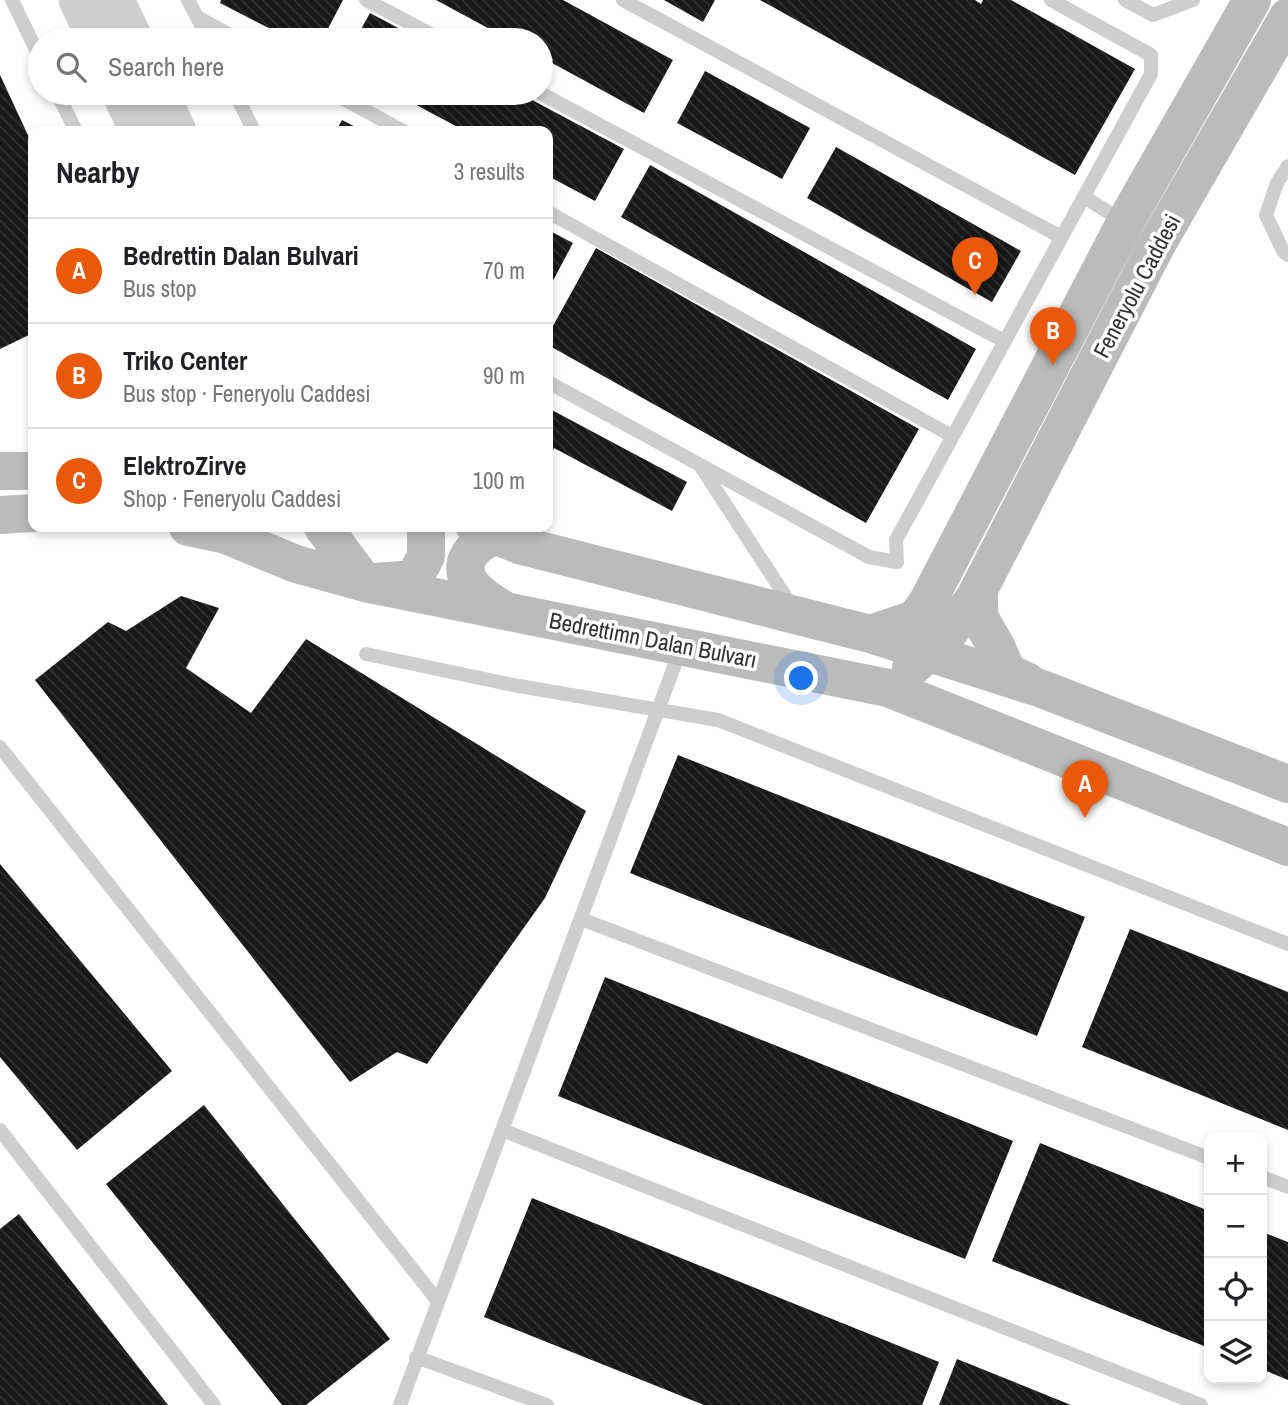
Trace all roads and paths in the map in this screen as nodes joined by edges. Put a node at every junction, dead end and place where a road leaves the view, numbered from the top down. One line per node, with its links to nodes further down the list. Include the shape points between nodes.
1 (12, 0): 18 (lane)
2 (77, 0): 13 (street)
3 (116, 0): 14 (street)
4 (188, 0): 11 (lane)
5 (366, 0): 17 (lane)
6 (624, 0): 34 (lane)
7 (1051, 0): 31 (lane, via 1151,55 1151,74)
8 (1125, 0): 9 (lane, via 1153,15)
9 (1194, 0)
10 (1252, 0): 33 (main road, Feneryolu Caddesi)
11 (197, 17): 15 (lane); 16 (lane)
12 (1288, 17): 33 (main road, Feneryolu Caddesi)
13 (90, 28)
14 (129, 28)
15 (203, 28)
16 (217, 28)
17 (419, 28)
18 (28, 33)
19 (553, 100): 36 (lane)
20 (63, 105): 25 (lane)
21 (126, 105): 26 (street)
22 (166, 105): 27 (street)
23 (241, 105): 28 (lane)
24 (355, 105): 29 (lane)
25 (74, 126)
26 (136, 126)
27 (176, 126)
28 (252, 126)
29 (394, 126)
30 (1288, 166): 35 (lane, via 1266,215)
31 (1084, 197): 33 (lane); 34 (lane)
32 (553, 215): 38 (lane)
33 (1141, 234): 50 (main road, Feneryolu Caddesi); 53 (main road, Feneryolu Caddesi, via 928,601 915,618)
34 (1062, 237): 36 (lane)
35 (1288, 255)
36 (1004, 341): 38 (lane)
37 (553, 385): 39 (lane)
38 (952, 436): 39 (lane, via 896,540 897,562 869,557)
39 (699, 464): 52 (lane)
40 (0, 471): 41 (main road)
41 (28, 471)
42 (28, 513): 43 (main road)
43 (0, 514)
44 (212, 532): 49 (main road, Bedrettimn Dalan Bulvarı, via 296,564)
45 (327, 532): 49 (main road)
46 (426, 532): 49 (main road, via 426,556 414,579)
47 (486, 532): 51 (main road, via 486,539 468,556 467,580)
48 (489, 532): 52 (main road, via 532,549)
49 (365, 583): 51 (main road, Bedrettimn Dalan Bulvarı)
50 (979, 590): 55 (main road, Feneryolu Caddesi, via 943,640); 58 (main road, via 979,617 1007,672)
51 (505, 611): 54 (main road, Bedrettimn Dalan Bulvarı)
52 (798, 615): 53 (main road)
53 (870, 634): 55 (main road)
54 (682, 646): 57 (main road, Bedrettimn Dalan Bulvarı); 59 (lane)
55 (926, 653): 57 (main road, Feneryolu Caddesi); 58 (main road)
56 (366, 654): 59 (lane)
57 (888, 688): 62 (main road, Bedrettimn Dalan Bulvarı)
58 (1042, 689): 61 (main road)
59 (659, 710): 63 (lane); 64 (lane, via 718,720)
60 (0, 747): 70 (lane)
61 (1288, 784)
62 (1288, 847)
63 (581, 919): 66 (lane); 67 (lane)
64 (1288, 944)
65 (0, 1130): 72 (lane)
66 (502, 1130): 70 (lane); 75 (lane)
67 (1204, 1155)
68 (1267, 1179): 69 (lane)
69 (1288, 1187)
70 (438, 1300): 71 (lane)
71 (416, 1357): 73 (lane); 74 (lane)
72 (214, 1405)
73 (400, 1405)
74 (547, 1405)
75 (1201, 1405)

